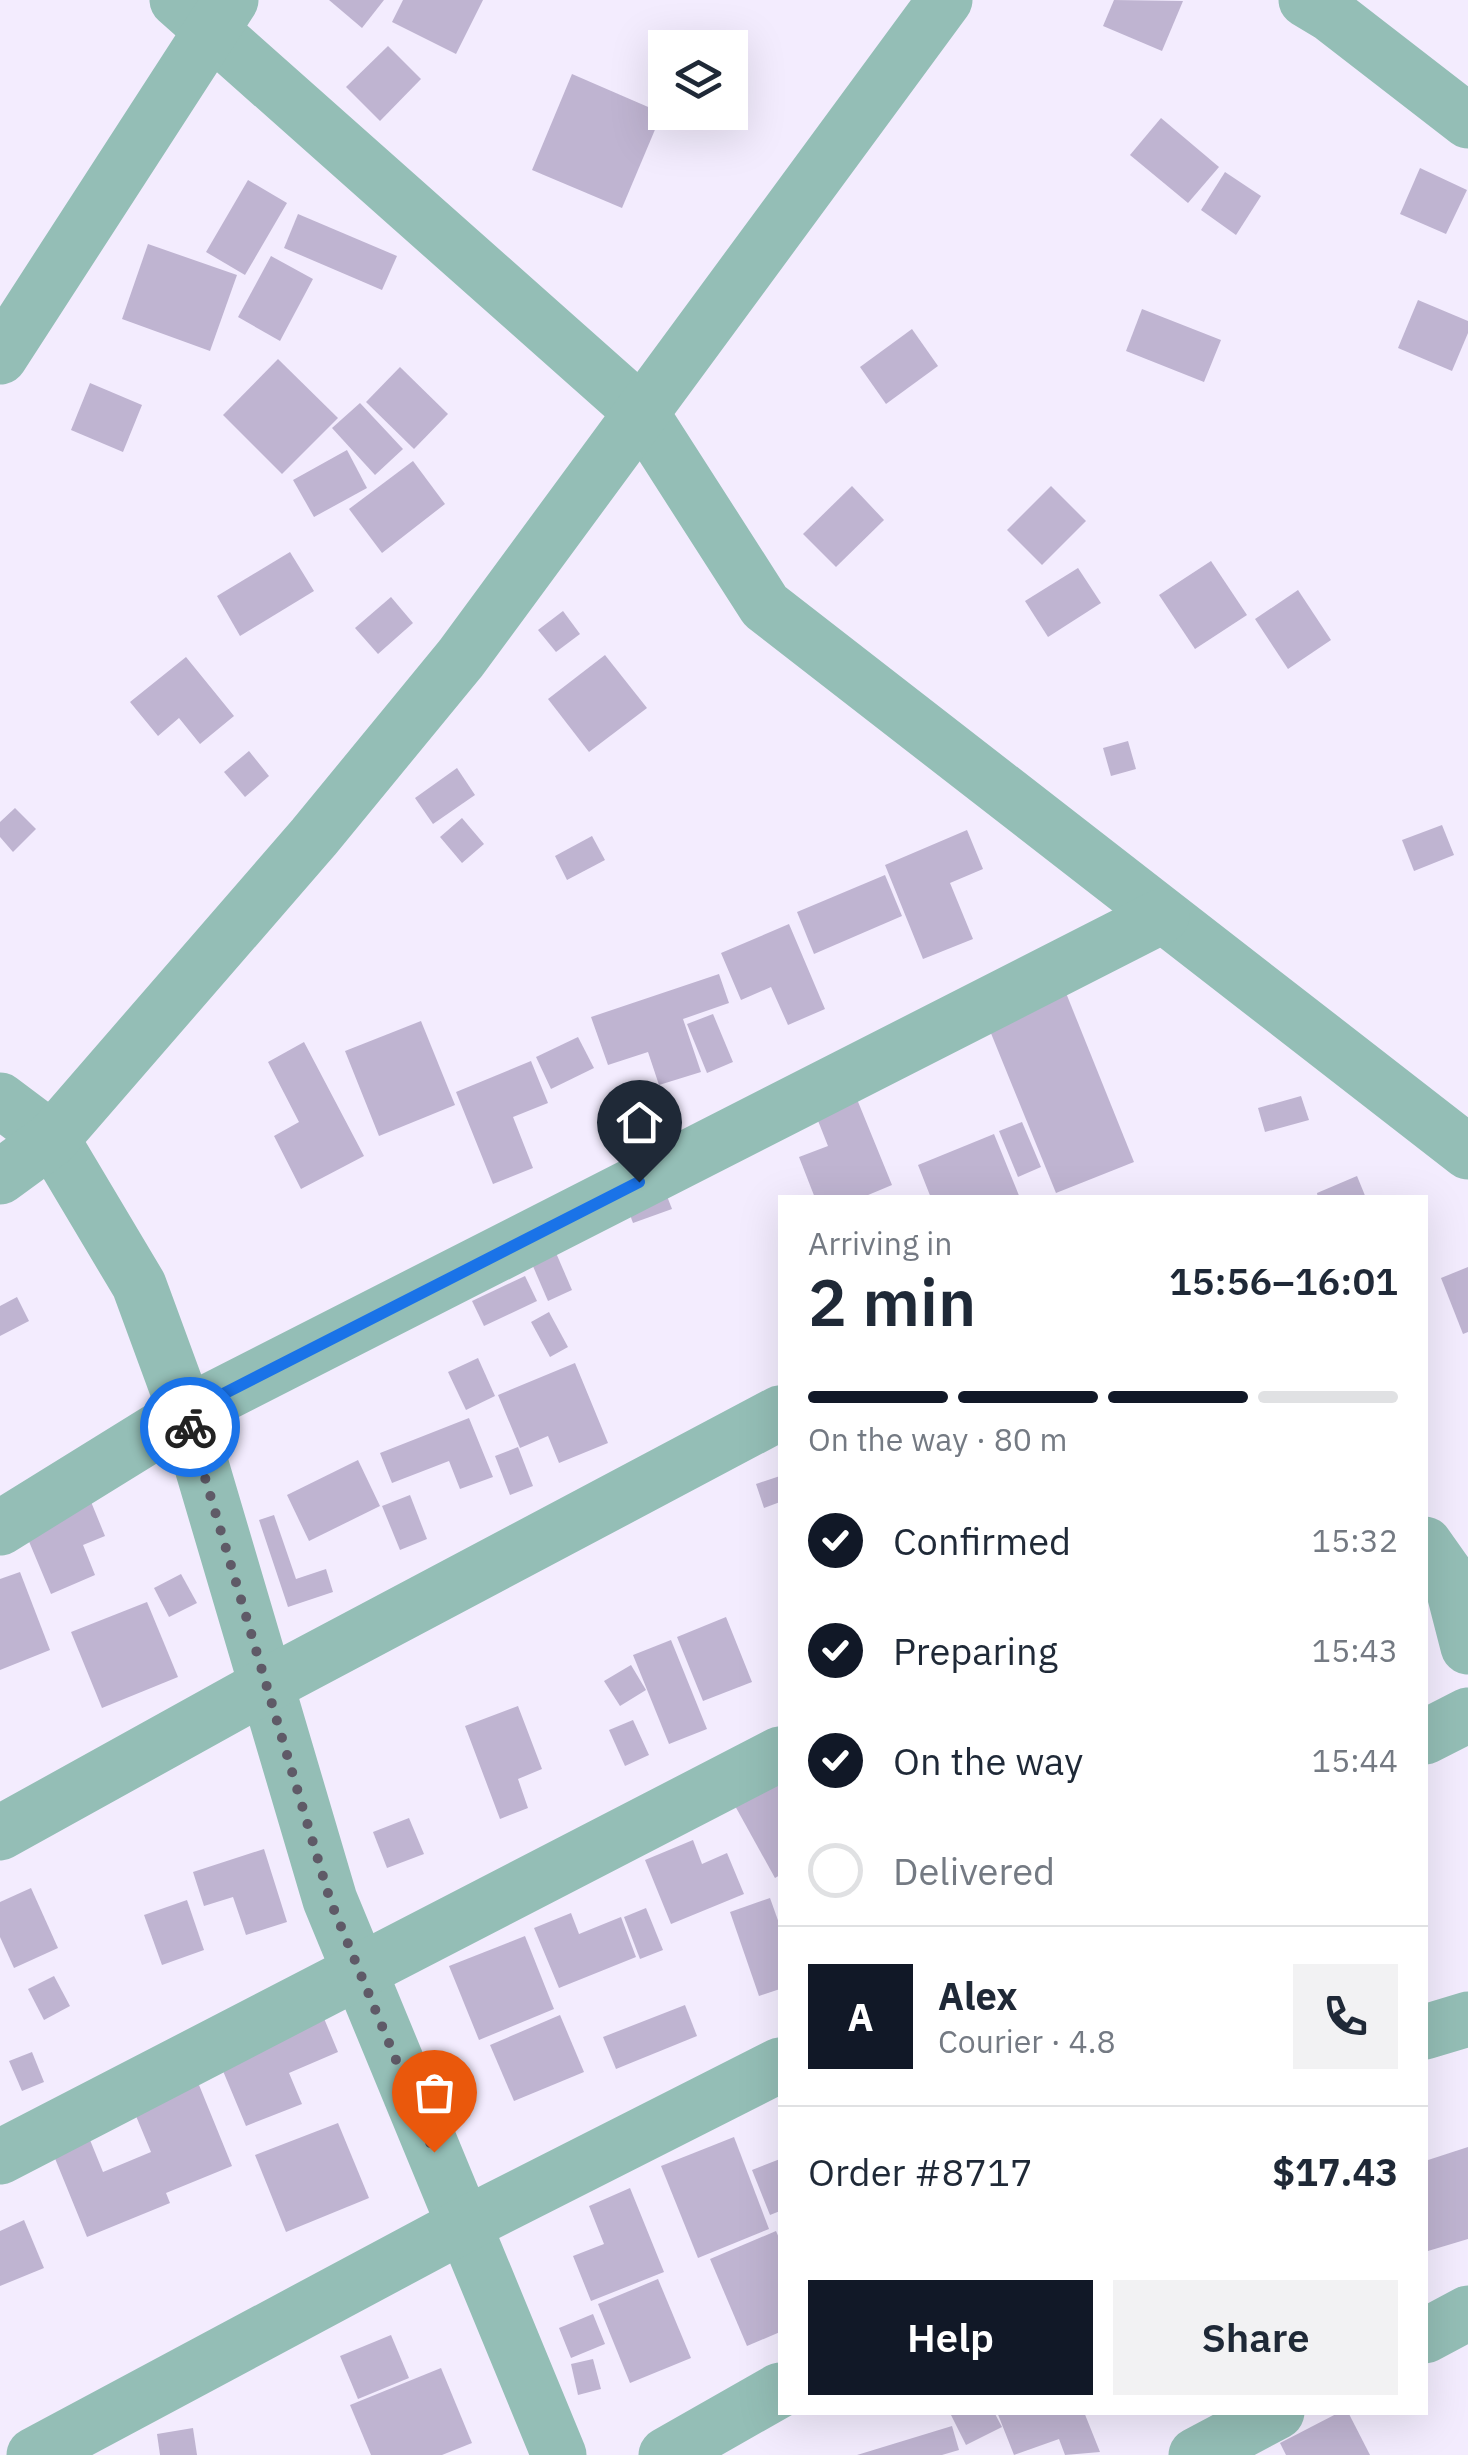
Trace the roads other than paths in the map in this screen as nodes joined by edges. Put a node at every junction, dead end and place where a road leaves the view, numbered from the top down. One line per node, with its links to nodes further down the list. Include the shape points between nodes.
1 (945, 0): 6 (street)
2 (1306, 0): 4 (street)
3 (206, 9): 5 (street); 6 (street)
4 (1468, 121)
5 (0, 357)
6 (640, 411): 7 (street, via 765,606); 9 (street, via 461,658)
7 (1162, 916): 10 (street); 12 (street)
8 (0, 1100): 9 (street)
9 (52, 1140): 11 (street); 12 (street, via 139,1285)
10 (1468, 1152)
11 (0, 1176)
12 (186, 1413): 14 (street); 17 (street)
13 (778, 1414): 17 (street)
14 (0, 1528)
15 (1428, 1548): 16 (street, via 1451,1580)
16 (1468, 1647)
17 (266, 1685): 21 (street); 22 (street, via 330,1900)
18 (1468, 1715): 19 (street)
19 (1428, 1735)
20 (778, 1755): 22 (street)
21 (0, 1833)
22 (359, 1970): 26 (street); 27 (street)
23 (1468, 2018): 24 (street)
24 (1428, 2031)
25 (778, 2065): 27 (street)
26 (0, 2157)
27 (464, 2225): 32 (street); 33 (street)
28 (1468, 2313): 29 (street)
29 (1428, 2334)
30 (778, 2391): 34 (street)
31 (1272, 2415): 35 (street)
32 (34, 2455)
33 (559, 2455)
34 (666, 2455)
35 (1196, 2455)

